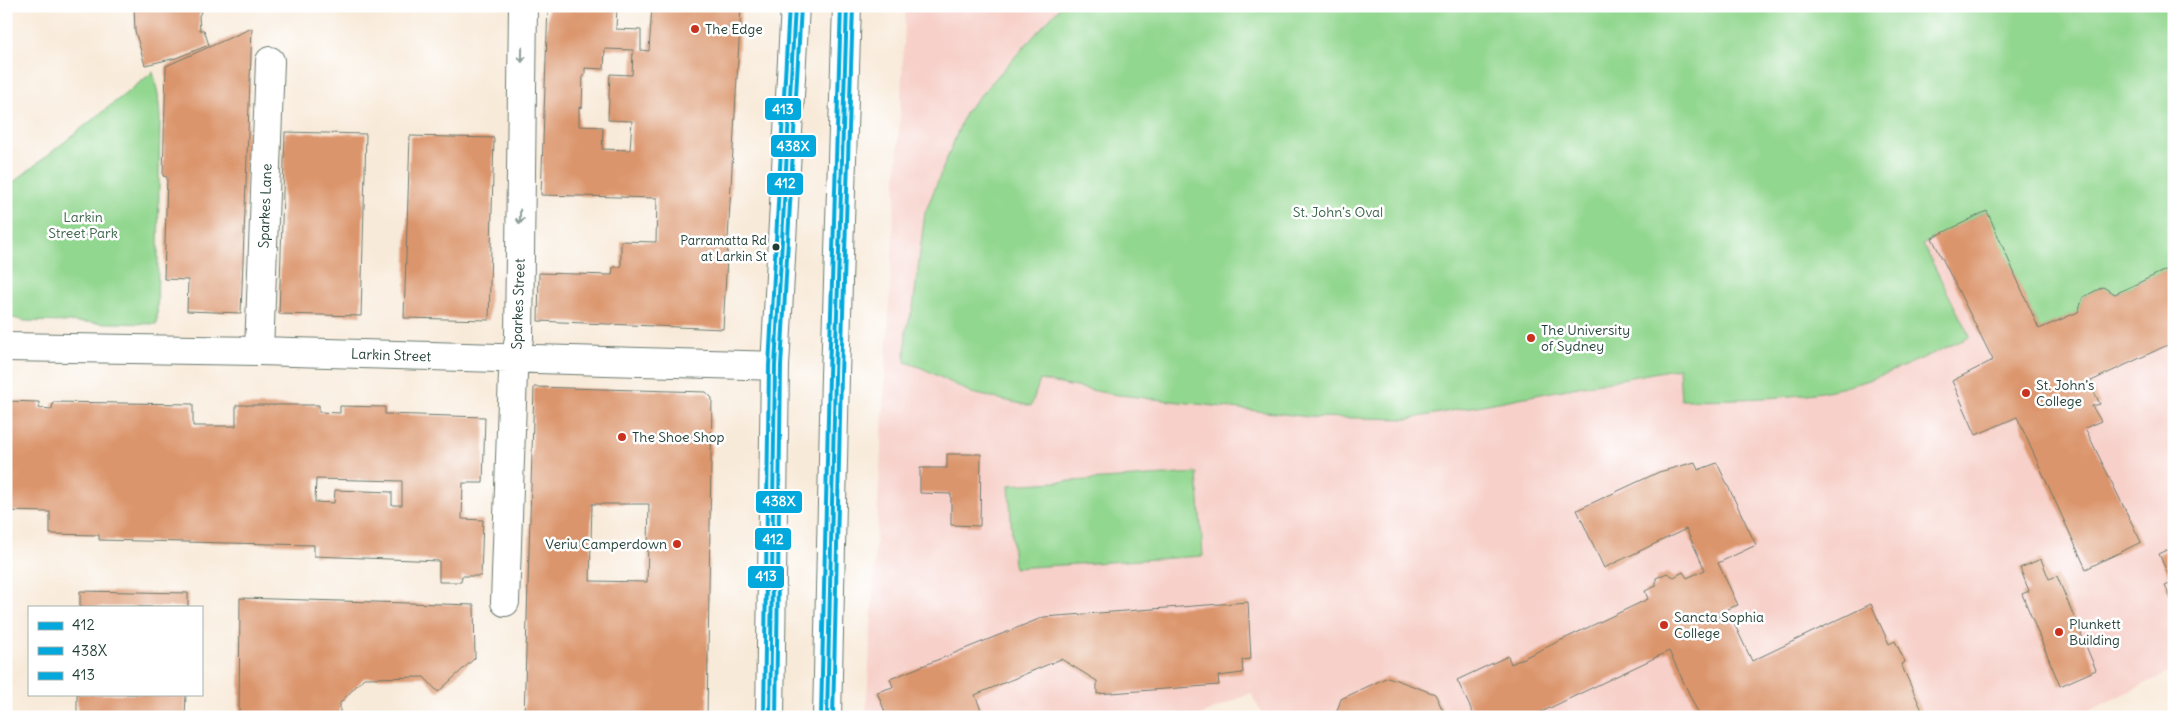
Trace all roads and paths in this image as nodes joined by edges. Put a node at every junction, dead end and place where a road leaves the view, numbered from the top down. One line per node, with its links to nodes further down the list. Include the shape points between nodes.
1 (523, 6): 7 (main road, Sparkes Street, one-way to 7, via 518,338)
2 (795, 6): 8 (main road)
3 (847, 6): 11 (main road, via 834,375)
4 (270, 61): 6 (main road, Sparkes Lane)
5 (6, 347): 6 (main road, Larkin Street)
6 (259, 351): 7 (main road, Larkin Street)
7 (515, 359): 8 (main road, Larkin Street); 9 (main road, Sparkes Street)
8 (776, 366): 10 (main road)
9 (505, 602)
10 (770, 717)
11 (827, 717)

